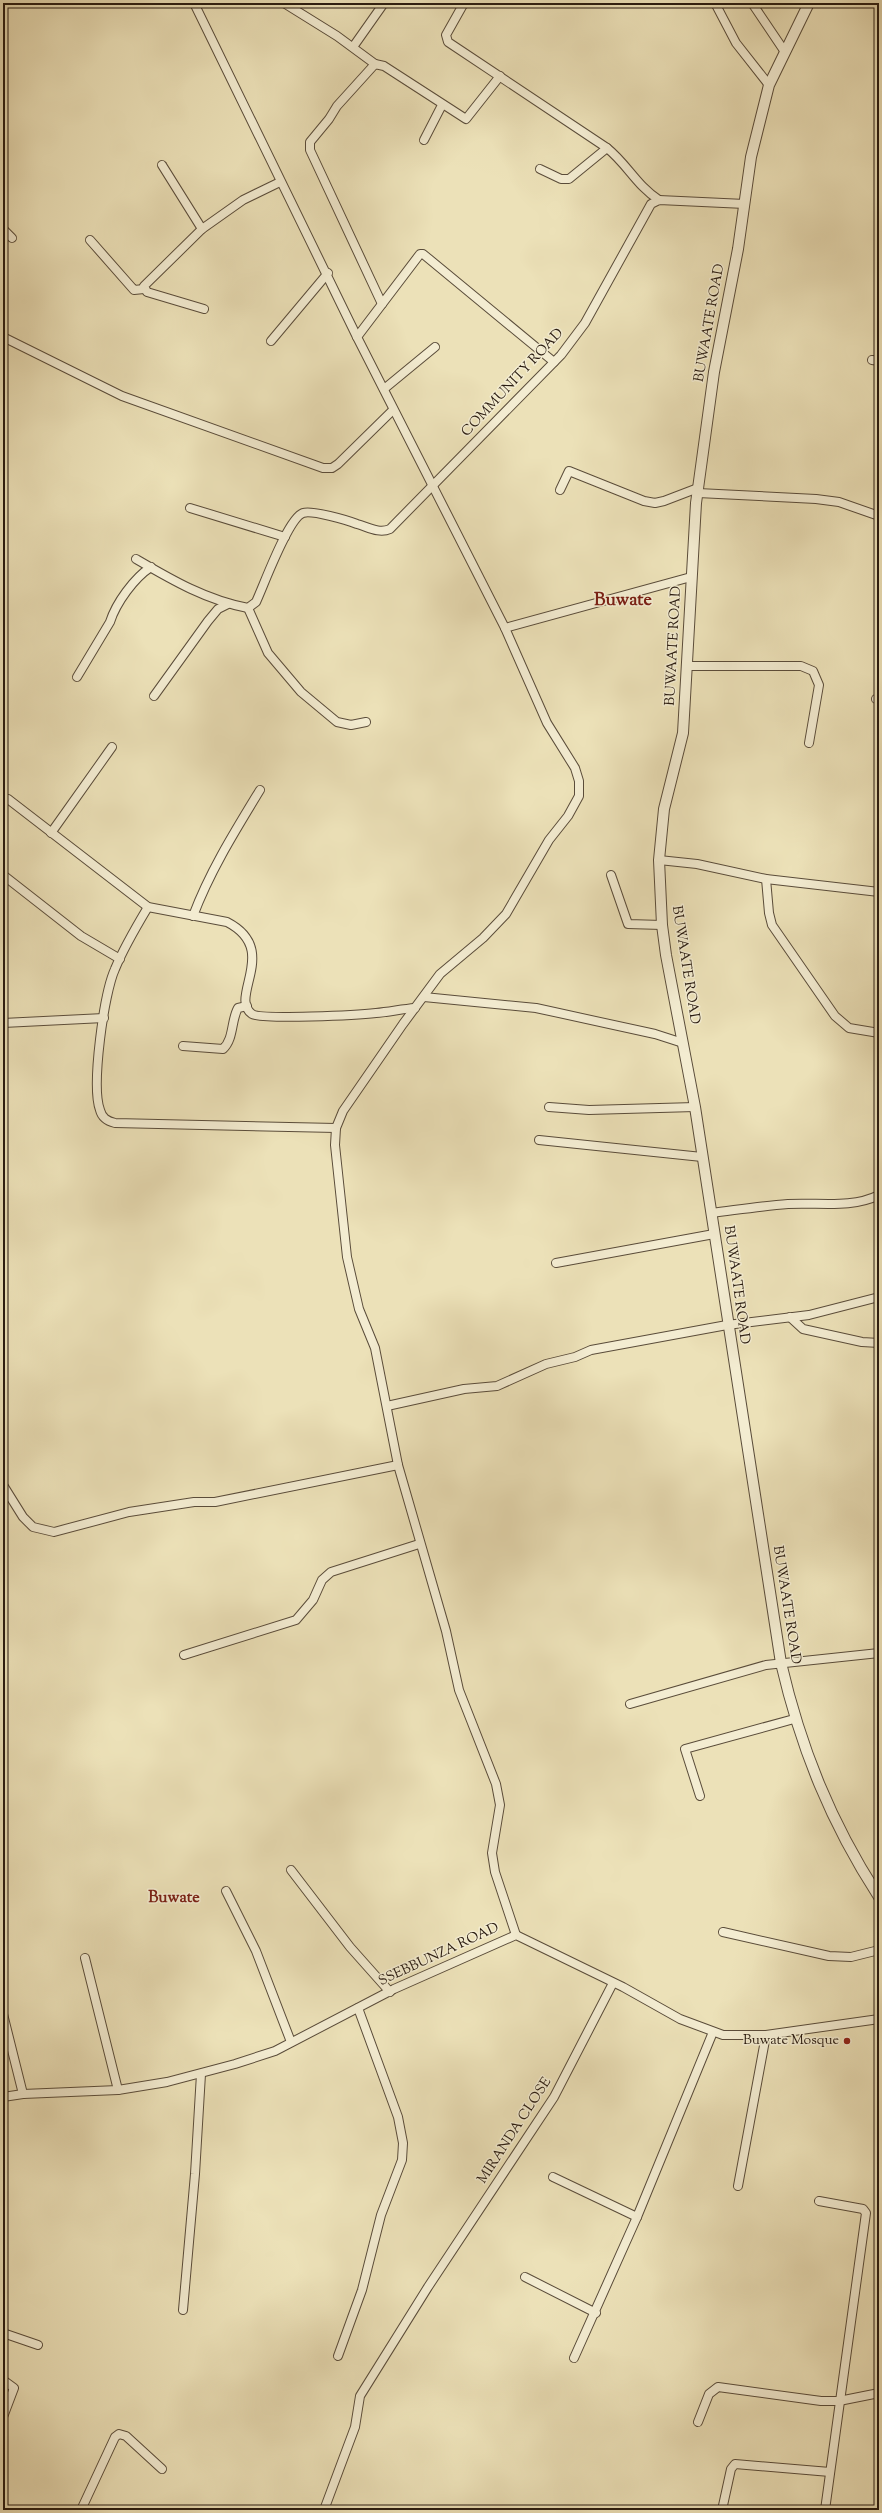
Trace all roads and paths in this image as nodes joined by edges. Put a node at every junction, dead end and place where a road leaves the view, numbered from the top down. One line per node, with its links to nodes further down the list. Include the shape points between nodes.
1 (194, 3): 18 (street)
2 (284, 3): 8 (street)
3 (384, 3): 8 (street)
4 (465, 3): 11 (street, via 446,35 448,42)
5 (715, 3): 12 (street, via 736,43)
6 (752, 3): 9 (street)
7 (809, 3): 9 (street, BUWAATE ROAD)
8 (353, 47): 10 (street)
9 (785, 52): 12 (street, BUWAATE ROAD)
10 (376, 64): 13 (street, via 384,66); 27 (street, via 337,106 309,146)
11 (500, 76): 13 (street, via 468,118 462,118); 15 (street)
12 (769, 85): 20 (street, BUWAATE ROAD, via 758,122)
13 (442, 105): 14 (street)
14 (424, 140)
15 (607, 148): 17 (street, via 569,179 561,179); 19 (street, via 620,159 642,189)
16 (162, 165): 22 (street)
17 (540, 169)
18 (280, 182): 22 (street, via 243,200); 25 (street)
19 (659, 200): 20 (street); 33 (street, COMMUNITY ROAD, via 648,209 585,323)
20 (744, 204): 38 (street, BUWAATE ROAD, via 714,372)
21 (3, 229): 23 (street)
22 (202, 229): 26 (street, via 146,284)
23 (12, 238)
24 (90, 240): 26 (street, via 134,290)
25 (328, 273): 30 (street); 31 (street)
26 (144, 289): 28 (street)
27 (382, 304): 30 (street); 33 (street, via 420,254 423,254)
28 (204, 308)
29 (3, 337): 35 (street, via 122,396 318,467 334,467)
30 (357, 337): 34 (street)
31 (271, 341)
32 (435, 347): 34 (street)
33 (554, 362): 36 (street, COMMUNITY ROAD)
34 (384, 389): 35 (street)
35 (393, 410): 36 (street)
36 (433, 487): 41 (street, COMMUNITY ROAD, via 385,531 308,512 294,520); 47 (street)
37 (560, 490): 38 (street, via 569,471 655,503)
38 (698, 490): 40 (street, via 839,502); 44 (street, BUWAATE ROAD)
39 (190, 508): 41 (street)
40 (879, 516)
41 (285, 537): 46 (street, via 256,602)
42 (136, 559): 43 (street)
43 (151, 567): 45 (street, via 193,591); 49 (street, via 141,574 113,612 110,622)
44 (691, 577): 47 (street); 48 (street, BUWAATE ROAD)
45 (228, 604): 46 (street); 50 (street, via 218,609 208,620)
46 (248, 608): 51 (street, via 268,653 302,692 337,722 351,725)
47 (505, 628): 66 (street, via 547,722 575,768 580,781 579,796 568,816 546,845 506,914 483,938 440,974)
48 (686, 666): 52 (street, via 801,666 813,672 819,685); 57 (street, BUWAATE ROAD, via 683,733 664,810)
49 (77, 677)
50 (154, 696)
51 (366, 722)
52 (808, 743)
53 (112, 747): 56 (street)
54 (260, 790): 63 (street, via 220,857 203,889)
55 (8, 799): 56 (street)
56 (51, 833): 62 (street)
57 (659, 860): 60 (street, via 697,864); 64 (street, BUWAATE ROAD)
58 (3, 875): 65 (street, via 81,936)
59 (611, 875): 64 (street, via 628,924)
60 (766, 878): 61 (street); 71 (street, via 769,913 775,931 835,1016 849,1028)
61 (879, 892)
62 (148, 907): 63 (street); 65 (street)
63 (193, 916): 67 (street, via 227,922 237,927 248,941 253,955 246,995)
64 (662, 925): 72 (street, BUWAATE ROAD)
65 (120, 959): 69 (street, via 114,970)
66 (424, 997): 68 (street); 72 (street, via 536,1008)
67 (247, 1006): 68 (street, via 252,1014 258,1017 377,1013); 73 (street, via 238,1008 230,1038 223,1049)
68 (415, 1008): 76 (street, via 360,1085)
69 (104, 1018): 70 (street); 76 (street, via 96,1084 100,1110 108,1121)
70 (3, 1023)
71 (879, 1033)
72 (683, 1043): 75 (street, BUWAATE ROAD)
73 (183, 1046)
74 (549, 1107): 75 (street, via 605,1110)
75 (695, 1107): 78 (street, BUWAATE ROAD)
76 (336, 1128): 87 (street, via 337,1177 347,1257 359,1309 375,1348)
77 (539, 1140): 78 (street)
78 (702, 1157): 80 (street, BUWAATE ROAD)
79 (879, 1195): 80 (street, via 869,1200 840,1204 787,1204)
80 (711, 1213): 81 (street, BUWAATE ROAD)
81 (714, 1234): 82 (street); 85 (street, BUWAATE ROAD)
82 (556, 1263)
83 (879, 1297): 84 (street)
84 (790, 1317): 85 (street); 86 (street, via 803,1329)
85 (727, 1325): 87 (street, via 591,1350 546,1364 497,1386 464,1389); 93 (street, BUWAATE ROAD)
86 (879, 1343)
87 (387, 1406): 88 (street)
88 (398, 1465): 89 (street, via 215,1502 194,1502 129,1512 54,1532 33,1527 23,1517); 90 (street)
89 (3, 1485)
90 (419, 1544): 92 (street, via 325,1576 313,1600 296,1620); 101 (street, via 446,1631 459,1690 496,1784 500,1805 492,1853 495,1872)
91 (879, 1653): 93 (street)
92 (184, 1654)
93 (781, 1663): 94 (street, via 766,1665); 95 (street, BUWAATE ROAD)
94 (630, 1704)
95 (794, 1719): 96 (street, via 685,1749); 99 (street, BUWAATE ROAD, via 841,1835)
96 (700, 1796)
97 (291, 1870): 105 (street, via 350,1947)
98 (226, 1891): 111 (street, via 256,1951)
99 (879, 1897)
100 (723, 1932): 102 (street, via 829,1956 851,1957)
101 (516, 1935): 104 (street, SSEBBUNZA ROAD); 105 (street, SSEBBUNZA ROAD)
102 (879, 1950)
103 (85, 1958): 113 (street)
104 (613, 1983): 109 (street, SSEBBUNZA ROAD, via 680,2019); 135 (street, MIRANDA CLOSE, via 554,2097 428,2287 360,2396 355,2427)
105 (390, 1992): 106 (street, SSEBBUNZA ROAD)
106 (358, 2008): 111 (street, SSEBBUNZA ROAD); 125 (street, via 398,2118 403,2143 402,2160 381,2215 362,2290)
107 (3, 2014): 114 (street)
108 (879, 2019): 110 (street, SSEBBUNZA ROAD)
109 (713, 2032): 110 (street, SSEBBUNZA ROAD, via 742,2037); 119 (street)
110 (766, 2035): 117 (street)
111 (291, 2042): 112 (street, SSEBBUNZA ROAD, via 275,2050)
112 (201, 2074): 113 (street, SSEBBUNZA ROAD); 121 (street, via 195,2174)
113 (118, 2090): 114 (street, SSEBBUNZA ROAD)
114 (24, 2094): 115 (street, SSEBBUNZA ROAD)
115 (3, 2097)
116 (553, 2177): 119 (street)
117 (738, 2186)
118 (819, 2201): 129 (street, via 863,2209 866,2213)
119 (637, 2217): 122 (street)
120 (525, 2277): 122 (street)
121 (182, 2310)
122 (596, 2313): 126 (street)
123 (3, 2333): 124 (street)
124 (38, 2345)
125 (338, 2356)
126 (574, 2358)
127 (3, 2380): 130 (street, via 14,2388)
128 (879, 2393): 129 (street)
129 (839, 2401): 131 (street, via 821,2401 718,2387 709,2394); 133 (street)
130 (3, 2417)
131 (698, 2422)
132 (162, 2469): 134 (street, via 126,2436 119,2434 114,2437)
133 (830, 2472): 136 (street, via 735,2464 730,2469); 137 (street)
134 (81, 2510)
135 (324, 2510)
136 (722, 2510)
137 (825, 2510)

